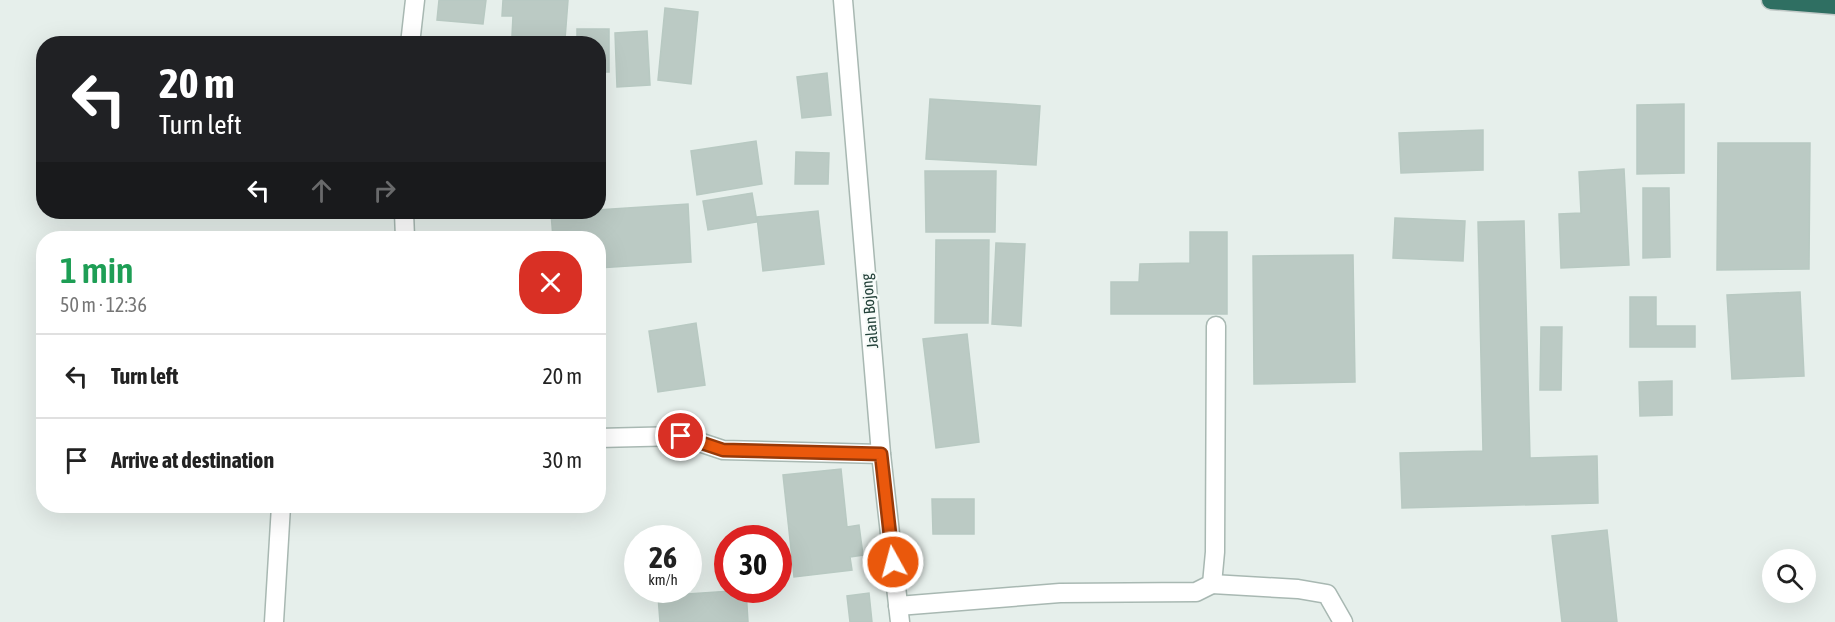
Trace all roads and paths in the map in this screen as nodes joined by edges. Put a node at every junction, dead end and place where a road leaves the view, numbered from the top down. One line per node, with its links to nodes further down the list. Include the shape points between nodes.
1 (415, 0): 5 (street)
2 (843, 0): 8 (street, Jalan Bojong)
3 (1771, 0): 4 (highway)
4 (1835, 5)
5 (411, 36)
6 (1216, 326): 10 (street)
7 (606, 438): 8 (street, via 681,436 723,450)
8 (881, 454): 11 (street, Jalan Bojong)
9 (281, 513): 12 (street)
10 (1212, 584): 11 (street, via 1196,591 1060,593); 13 (street, via 1327,594)
11 (899, 614)
12 (274, 622)
13 (1343, 622)

